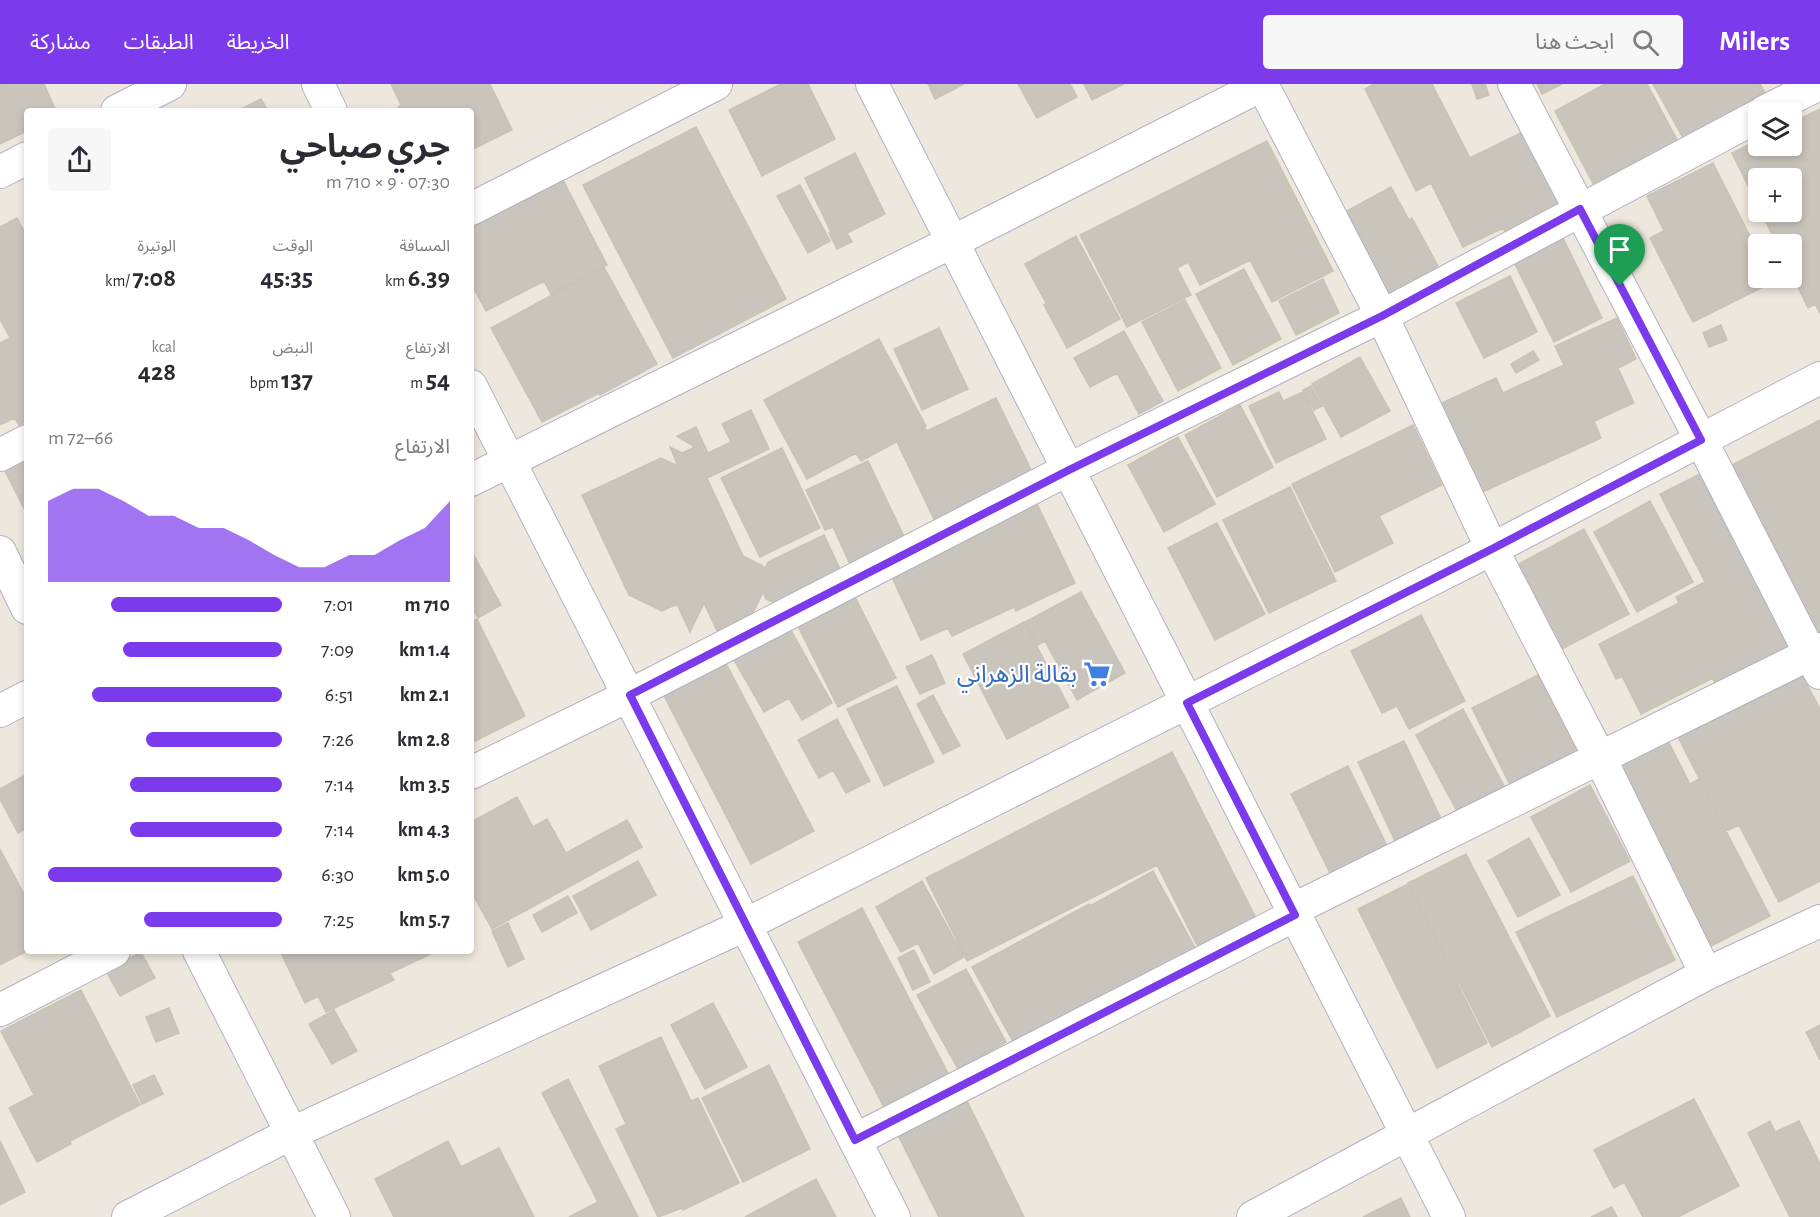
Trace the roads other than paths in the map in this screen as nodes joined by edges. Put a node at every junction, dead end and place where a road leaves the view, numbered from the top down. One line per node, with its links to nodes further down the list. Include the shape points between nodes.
1 (170, 84): 9 (street)
2 (318, 84): 10 (street)
3 (716, 84): 14 (street)
4 (872, 84): 16 (street)
5 (1263, 84): 16 (street); 17 (street)
6 (1514, 84): 15 (street)
7 (1819, 84): 8 (street)
8 (1784, 102)
9 (129, 108)
10 (330, 108)
11 (1748, 121): 15 (street)
12 (24, 160): 13 (street)
13 (0, 172)
14 (474, 207)
15 (1580, 209): 17 (street); 20 (street)
16 (952, 242): 23 (street); 24 (street)
17 (1382, 316): 24 (street); 26 (street)
18 (1820, 378): 20 (street)
19 (474, 392): 23 (street)
20 (1701, 440): 26 (street); 29 (street)
21 (24, 443): 22 (street)
22 (0, 455)
23 (509, 461): 25 (street); 30 (street)
24 (1069, 470): 30 (street); 32 (street)
25 (474, 478)
26 (1492, 549): 32 (street); 34 (street)
27 (0, 552): 28 (street)
28 (24, 602)
29 (1817, 659): 34 (street)
30 (630, 695): 35 (street); 38 (street)
31 (24, 699): 33 (street)
32 (1187, 703): 36 (street); 38 (street)
33 (0, 711)
34 (1600, 758): 36 (street); 41 (street)
35 (474, 772)
36 (1294, 913): 44 (street); 45 (street)
37 (1820, 921): 41 (street)
38 (745, 925): 43 (street); 45 (street)
39 (108, 954): 42 (street)
40 (201, 954): 43 (street)
41 (1706, 974): 44 (street)
42 (0, 1010)
43 (292, 1133): 46 (street); 47 (street)
44 (1407, 1135): 49 (street); 50 (street)
45 (855, 1140): 48 (street)
46 (128, 1217)
47 (334, 1217)
48 (894, 1217)
49 (1253, 1217)
50 (1449, 1217)

